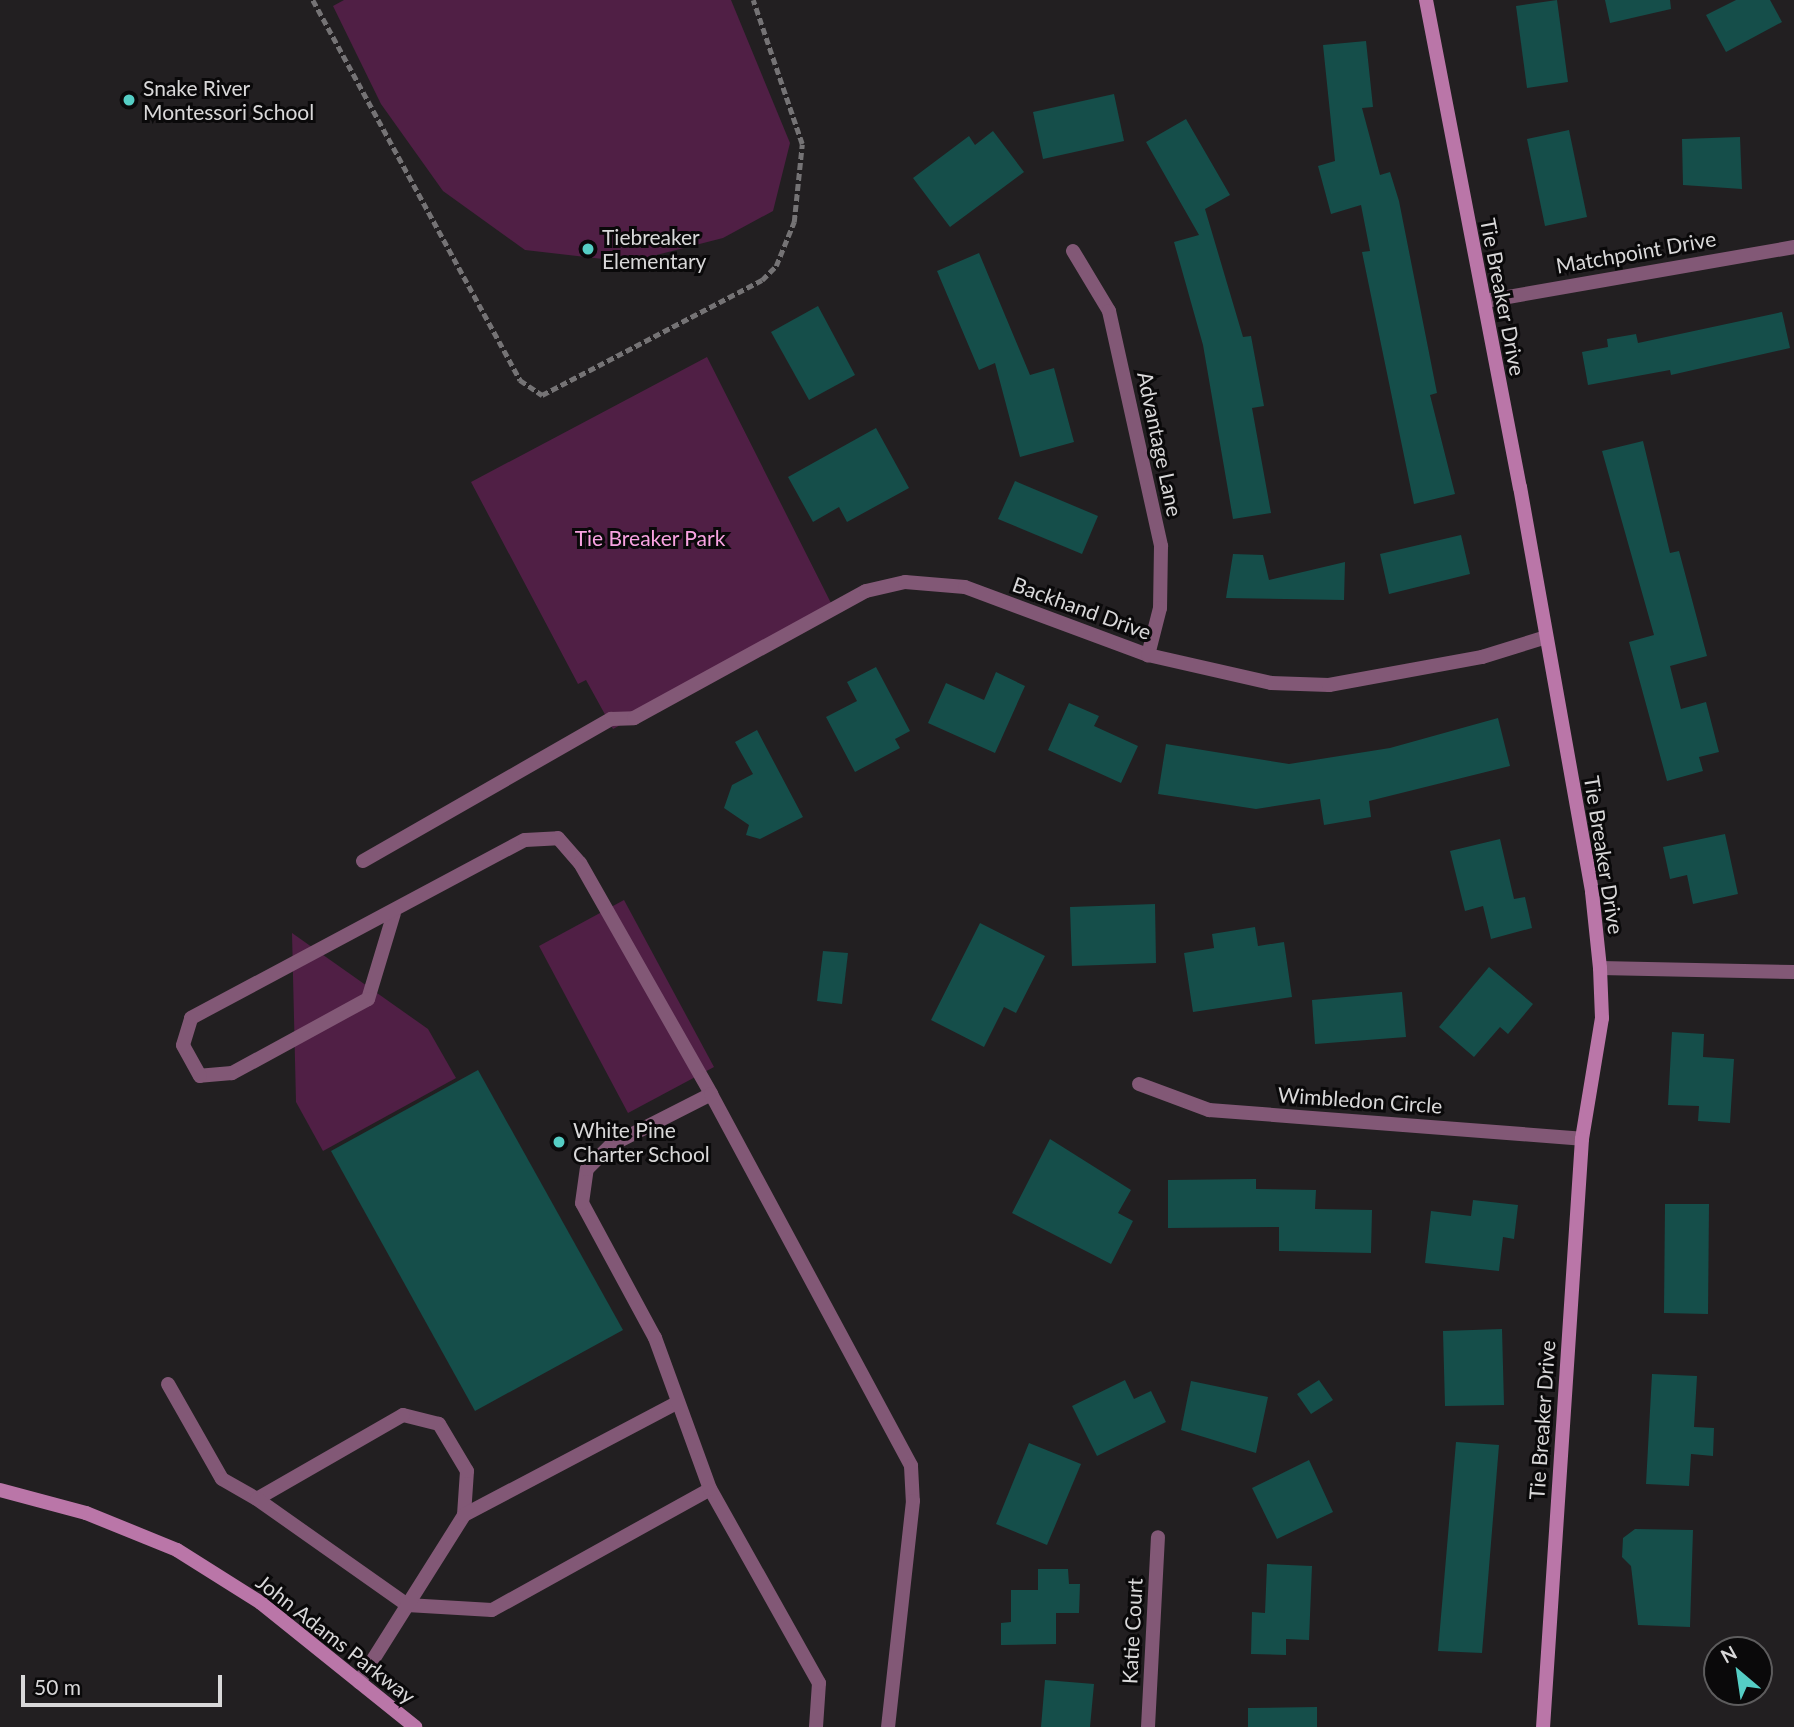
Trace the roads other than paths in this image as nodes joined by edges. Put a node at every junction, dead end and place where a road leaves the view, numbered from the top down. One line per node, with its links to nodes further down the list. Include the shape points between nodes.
1 (1426, 0): 4 (street, Tie Breaker Drive)
2 (1794, 247): 4 (street, Matchpoint Drive)
3 (1073, 251): 6 (street, Advantage Lane, via 1109,311 1161,546 1160,608)
4 (1485, 301): 5 (street, Tie Breaker Drive)
5 (1543, 638): 6 (street, Backhand Drive, via 1482,657 1329,685 1271,683); 9 (street, Tie Breaker Drive, via 1592,892)
6 (1148, 655): 7 (street, Backhand Drive, via 965,587 905,582 866,592 634,718 611,719)
7 (363, 862)
8 (394, 913): 8 (street, via 191,1018 183,1045 201,1076 232,1073 368,999); 12 (street, via 525,841 558,838 580,863)
9 (1600, 968): 10 (street); 13 (street, Tie Breaker Drive, via 1602,1018)
10 (1794, 972)
11 (1139, 1084): 13 (street, Wimbledon Circle, via 1209,1110)
12 (711, 1094): 15 (street, via 611,1145 587,1169 582,1203 655,1338); 25 (street, via 911,1466 913,1501)
13 (1582, 1139): 27 (street, Tie Breaker Drive)
14 (168, 1384): 18 (street, via 222,1479)
15 (676, 1403): 16 (street); 19 (street)
16 (710, 1489): 21 (street, via 492,1610); 24 (street, via 819,1683)
17 (0, 1490): 22 (street, John Adams Parkway, via 86,1513 177,1550 261,1603)
18 (257, 1499): 19 (street, via 403,1415 439,1424 467,1471); 21 (street)
19 (464, 1515): 21 (street)
20 (1158, 1536): 26 (street, Katie Court)
21 (407, 1605): 22 (street)
22 (359, 1682): 23 (street, John Adams Parkway)
23 (415, 1727)
24 (816, 1727)
25 (888, 1727)
26 (1148, 1727)
27 (1543, 1727)

